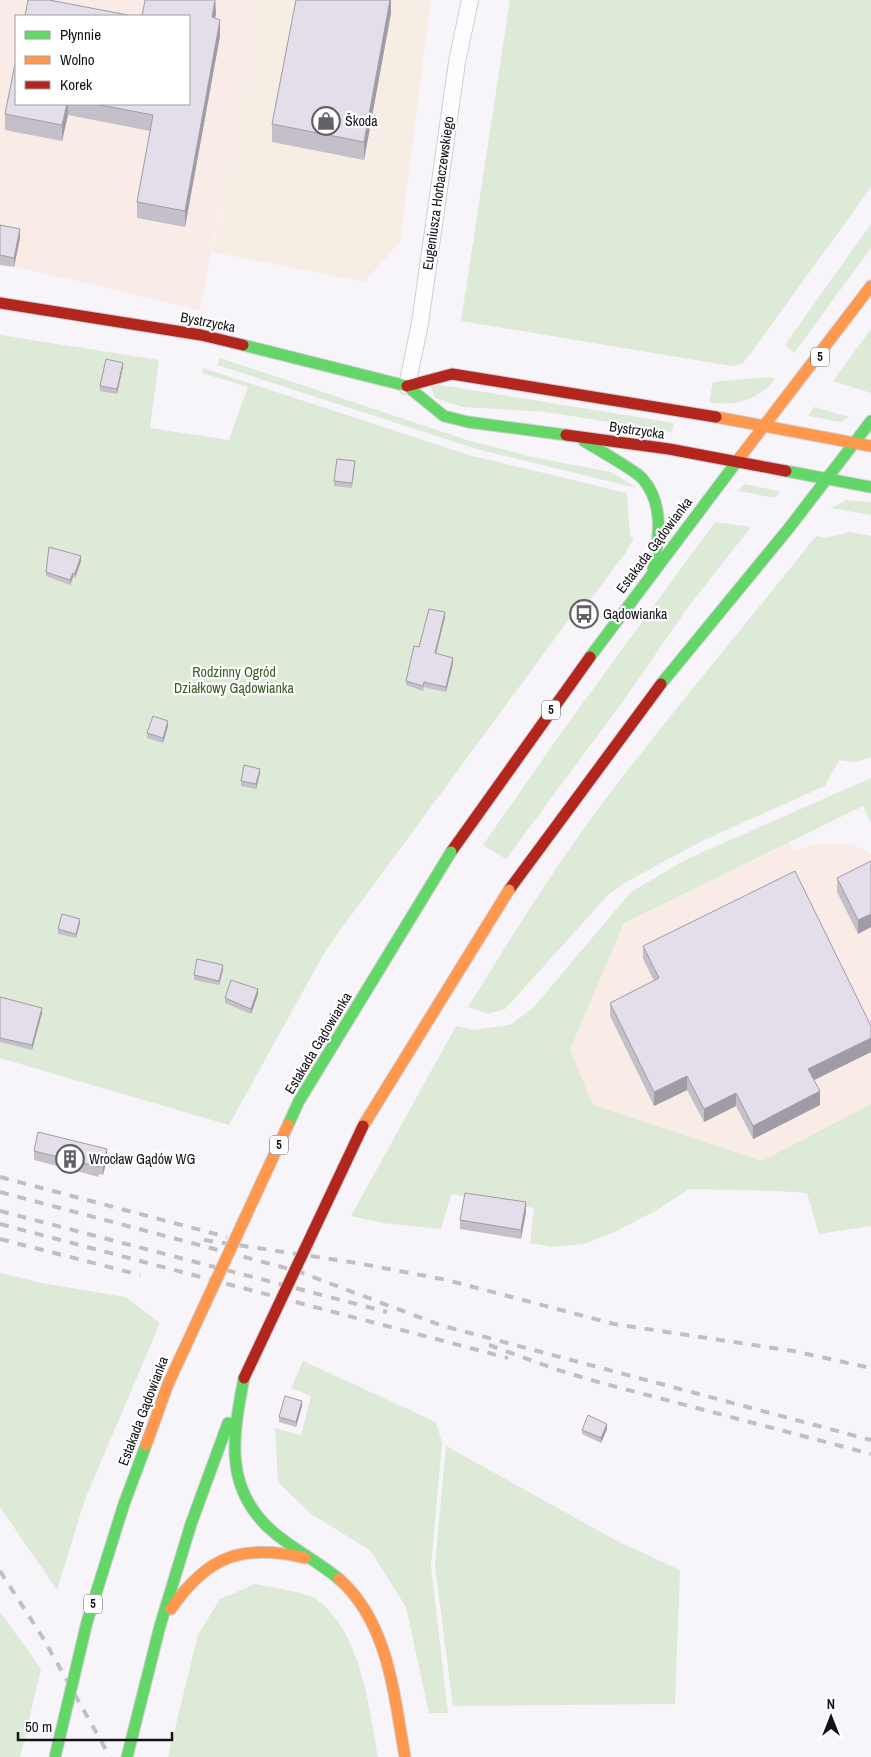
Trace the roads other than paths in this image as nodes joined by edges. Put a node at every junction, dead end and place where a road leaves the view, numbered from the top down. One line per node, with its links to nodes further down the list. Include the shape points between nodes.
1 (470, 0): 4 (street, Eugeniusza Horbaczewskiego, via 457,62 420,323)
2 (871, 286): 6 (main road, 5, via 813,367)
3 (0, 303): 4 (main road, Bystrzycka, via 201,335)
4 (407, 386): 6 (main road, Bystrzycka, via 452,374); 7 (main road, Bystrzycka, via 444,416 503,428)
5 (871, 421): 8 (main road)
6 (764, 426): 8 (main road, Bystrzycka); 10 (main road, Estakada Gądowianka / 5)
7 (578, 437): 10 (main road, Bystrzycka); 13 (main road, via 642,478 657,505 659,521)
8 (853, 442): 9 (main road, Bystrzycka); 11 (main road)
9 (871, 446)
10 (736, 462): 11 (main road, Bystrzycka); 13 (main road, Estakada Gądowianka / 5)
11 (825, 478): 12 (main road, Bystrzycka); 14 (main road, bridge, via 789,528 654,692 508,890 362,1128)
12 (871, 487)
13 (653, 570): 17 (main road, Estakada Gądowianka / 5, bridge, via 452,852 299,1101 168,1384 124,1504 87,1622)
14 (244, 1378): 15 (main road, via 233,1445 243,1495 264,1525); 16 (main road, via 191,1524)
15 (315, 1561): 16 (main road, via 268,1552 224,1559 187,1585); 19 (main road, via 358,1599 379,1638)
16 (160, 1626): 18 (main road)
17 (55, 1757)
18 (127, 1757)
19 (405, 1757)

